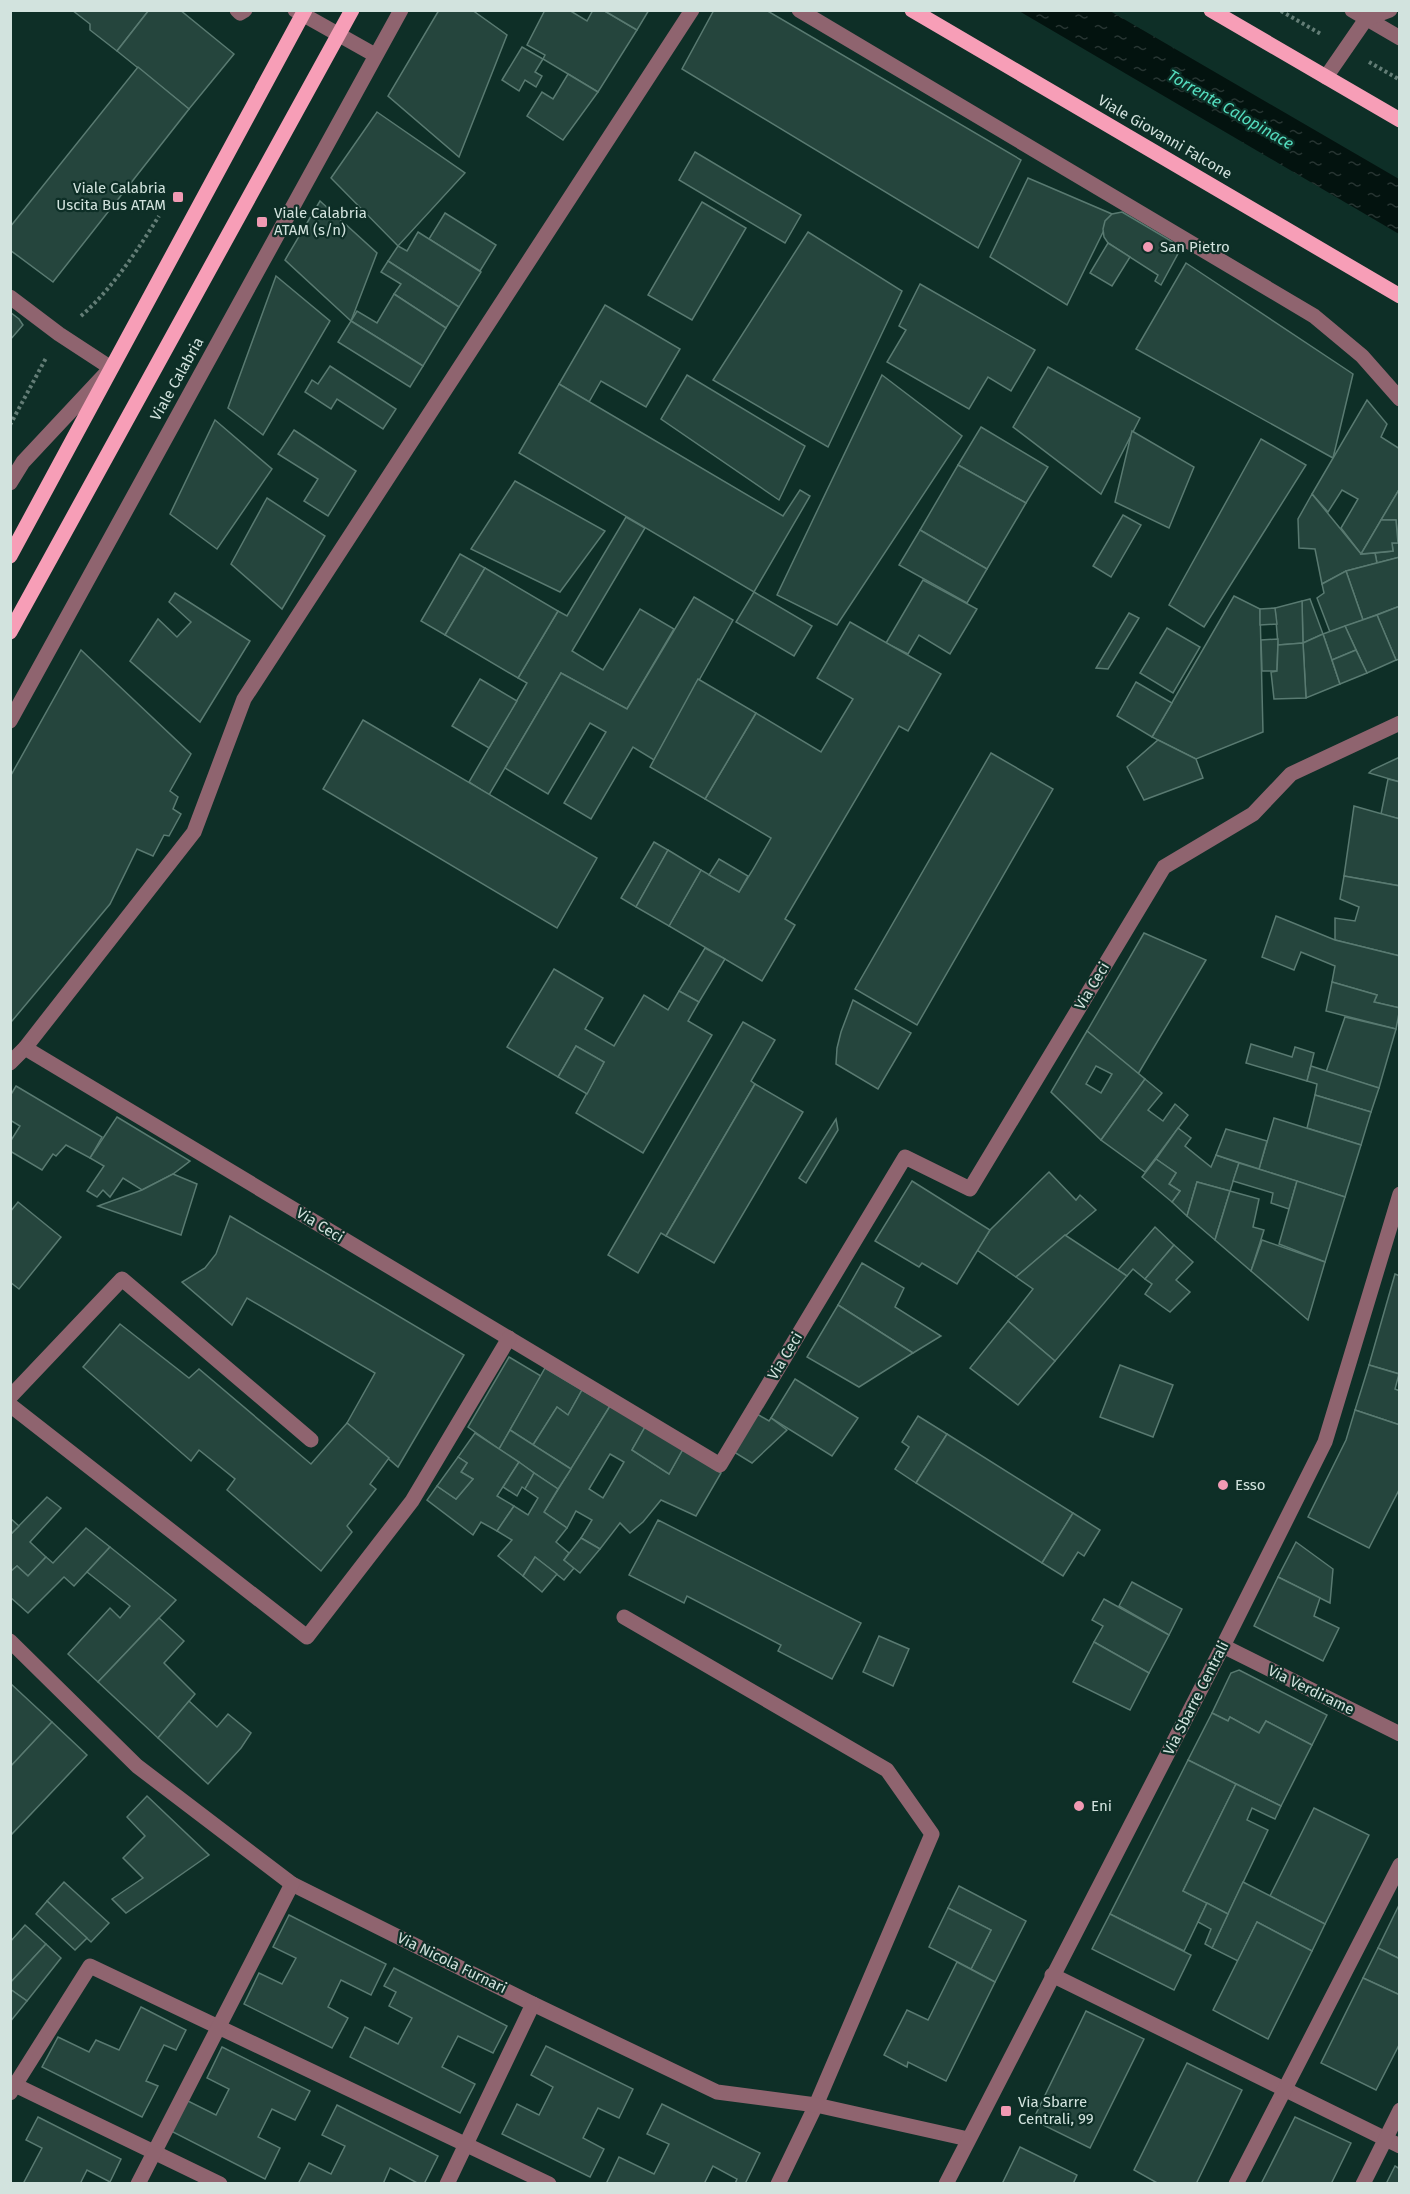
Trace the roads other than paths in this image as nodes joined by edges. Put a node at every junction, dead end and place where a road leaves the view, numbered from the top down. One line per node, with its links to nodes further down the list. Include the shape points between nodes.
1 (237, 10): 2 (street)
2 (245, 10)
3 (352, 10): 13 (main road, Viale Calabria)
4 (401, 10): 15 (street, Viale Calabria)
5 (692, 10): 27 (street, via 244,699 194,832)
6 (799, 10): 21 (street, via 1314,315 1362,356)
7 (912, 10): 18 (main road, Viale Giovanni Falcone)
8 (1211, 10): 16 (main road)
9 (1352, 10): 12 (street)
10 (1390, 10): 12 (street)
11 (300, 12): 13 (street); 20 (main road)
12 (1366, 19): 14 (street); 16 (street)
13 (339, 35): 15 (street); 24 (main road, Viale Calabria)
14 (1400, 38)
15 (375, 55): 25 (street, Viale Calabria)
16 (1326, 77): 17 (main road)
17 (1400, 120)
18 (1400, 296)
19 (10, 297): 20 (street)
20 (111, 368): 22 (street, via 23,462); 23 (main road)
21 (1400, 399)
22 (10, 483)
23 (10, 556)
24 (10, 632)
25 (10, 721)
26 (1400, 723): 30 (street, Via Ceci, via 1291,774 1252,814 1164,867 970,1189 905,1157 720,1465)
27 (25, 1048): 28 (street); 30 (street, Via Ceci)
28 (10, 1063)
29 (1400, 1194): 36 (street, Via Sbarre Centrali, via 1325,1442)
30 (509, 1338): 32 (street, via 412,1501 307,1636)
31 (10, 1397): 33 (street, via 122,1279)
32 (10, 1405)
33 (311, 1440)
34 (624, 1617): 45 (street, via 887,1770 933,1834)
35 (10, 1641): 39 (street, Via Nicola Furnari, via 136,1766)
36 (1222, 1646): 37 (street, Via Verdirame); 40 (street, Via Sbarre Centrali)
37 (1400, 1734)
38 (1400, 1865): 44 (street)
39 (292, 1884): 41 (street, Via Nicola Furnari); 42 (street)
40 (1052, 1975): 44 (street); 47 (street, Via Sbarre Centrali)
41 (533, 2004): 45 (street, Via Nicola Furnari, via 717,2092); 49 (street)
42 (217, 2028): 43 (street, via 90,1966); 49 (street); 51 (street)
43 (13, 2089): 51 (street)
44 (1283, 2089): 48 (street); 58 (street)
45 (816, 2105): 47 (street, Via Nicola Furnari); 56 (street)
46 (1400, 2110): 48 (street)
47 (968, 2139): 57 (street, Via Sbarre Centrali)
48 (1384, 2139): 50 (street); 59 (street)
49 (467, 2143): 54 (street); 55 (street)
50 (1400, 2146)
51 (154, 2152): 52 (street); 53 (street)
52 (138, 2184)
53 (220, 2184)
54 (447, 2184)
55 (549, 2184)
56 (778, 2184)
57 (946, 2184)
58 (1236, 2184)
59 (1363, 2184)

